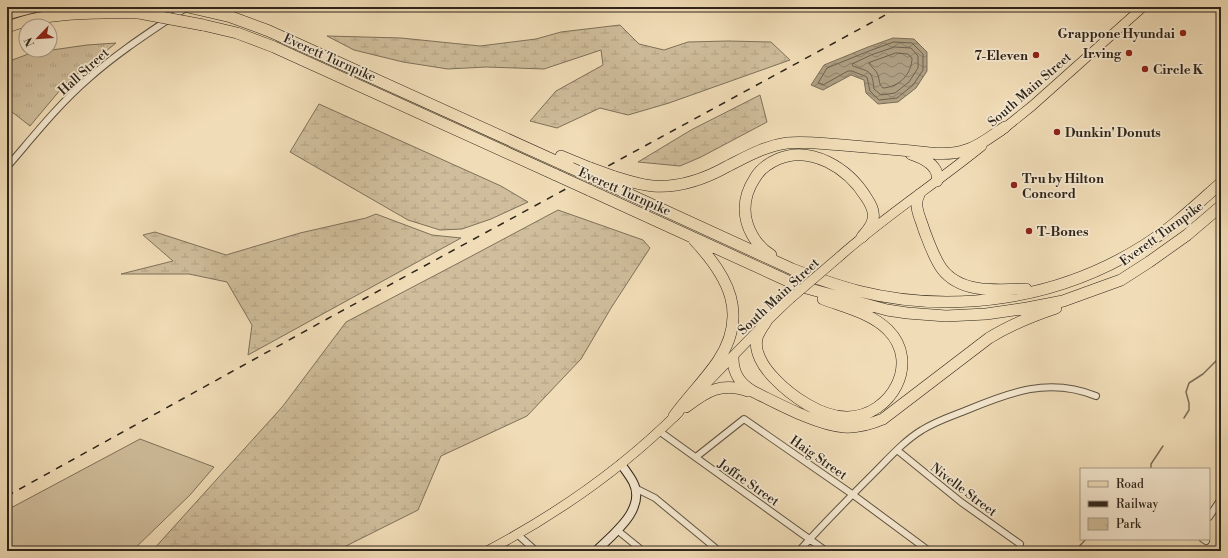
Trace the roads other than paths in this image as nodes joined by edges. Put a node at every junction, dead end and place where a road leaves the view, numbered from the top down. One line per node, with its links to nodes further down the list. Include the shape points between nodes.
1 (34, 7): 4 (highway)
2 (188, 7): 10 (highway, Everett Turnpike, via 269,31); 13 (street, Hall Street, via 117,55 86,80)
3 (1143, 7): 11 (main road, South Main Street)
4 (7, 14)
5 (41, 18): 19 (highway, Everett Turnpike, bridge, via 119,12 203,25 236,33 274,47)
6 (18, 24): 8 (highway, Everett Turnpike)
7 (18, 26): 9 (highway)
8 (7, 27)
9 (7, 31)
10 (387, 85): 14 (highway, Everett Turnpike, bridge, via 571,168); 14 (highway, bridge, via 452,108 590,168)
11 (1005, 127): 12 (highway, via 975,147 961,152); 15 (main road, South Main Street)
12 (899, 150): 14 (highway, via 789,143 772,145 691,183 654,186); 15 (highway, via 928,163 937,172)
13 (7, 167)
14 (610, 181): 21 (highway, Everett Turnpike, via 792,269)
15 (937, 182): 17 (main road, South Main Street)
16 (1221, 183): 23 (highway, Everett Turnpike, via 1176,222 1144,245 1091,272)
17 (919, 195): 20 (main road, South Main Street); 23 (highway, via 917,208 933,252 943,271 957,281 984,289 1027,289)
18 (1221, 206): 22 (highway, Everett Turnpike, via 1187,235)
19 (690, 235): 24 (highway, Everett Turnpike); 29 (highway, via 723,277 733,308 733,321 728,343 720,357)
20 (862, 237): 21 (highway, via 872,223 873,211 861,189 844,172 822,159 803,154 780,158 764,168 754,180 746,197 745,214 749,228 756,241 767,252); 25 (main road, South Main Street, bridge)
21 (814, 277): 23 (highway, Everett Turnpike, via 876,295 916,301 976,302 1017,296)
22 (1121, 280): 24 (highway, Everett Turnpike, via 1063,300 1027,308 946,316 887,310); 27 (highway, via 1080,300 1006,328 982,343 883,419 871,424 851,427 832,425)
23 (1060, 284)
24 (799, 286): 25 (highway, via 817,297 867,316 893,335 899,347 901,365 900,377 888,399 871,411 849,417 824,412 800,400 778,382 760,358 756,342)
25 (766, 322): 26 (main road, South Main Street)
26 (733, 358): 27 (highway, via 733,368 738,378 744,386); 29 (main road, South Main Street)
27 (754, 392): 29 (highway, via 736,387 719,388 703,394)
28 (1096, 396): 31 (street, via 1063,387 1022,390 961,412 923,430)
29 (674, 416): 30 (main road, South Main Street)
30 (659, 431): 32 (street, Joffre Street); 33 (main road, South Main Street)
31 (897, 450): 35 (street); 41 (street, Nivelle Street, via 961,502)
32 (696, 458): 35 (street, Haig Street, via 744,419); 40 (street, Joffre Street)
33 (620, 464): 34 (street); 39 (main road, South Main Street, via 569,503)
34 (635, 488): 38 (street, via 637,495 634,509); 46 (street, via 655,498)
35 (852, 494): 40 (street); 49 (street, Haig Street)
36 (1221, 499): 37 (street)
37 (1210, 516)
38 (617, 530): 44 (street); 45 (street)
39 (517, 534): 42 (main road, South Main Street); 43 (street)
40 (810, 539): 47 (street); 48 (street, Joffre Street)
41 (1020, 544)
42 (487, 551)
43 (536, 551)
44 (596, 551)
45 (643, 551)
46 (719, 551)
47 (799, 551)
48 (826, 551)
49 (929, 551)

